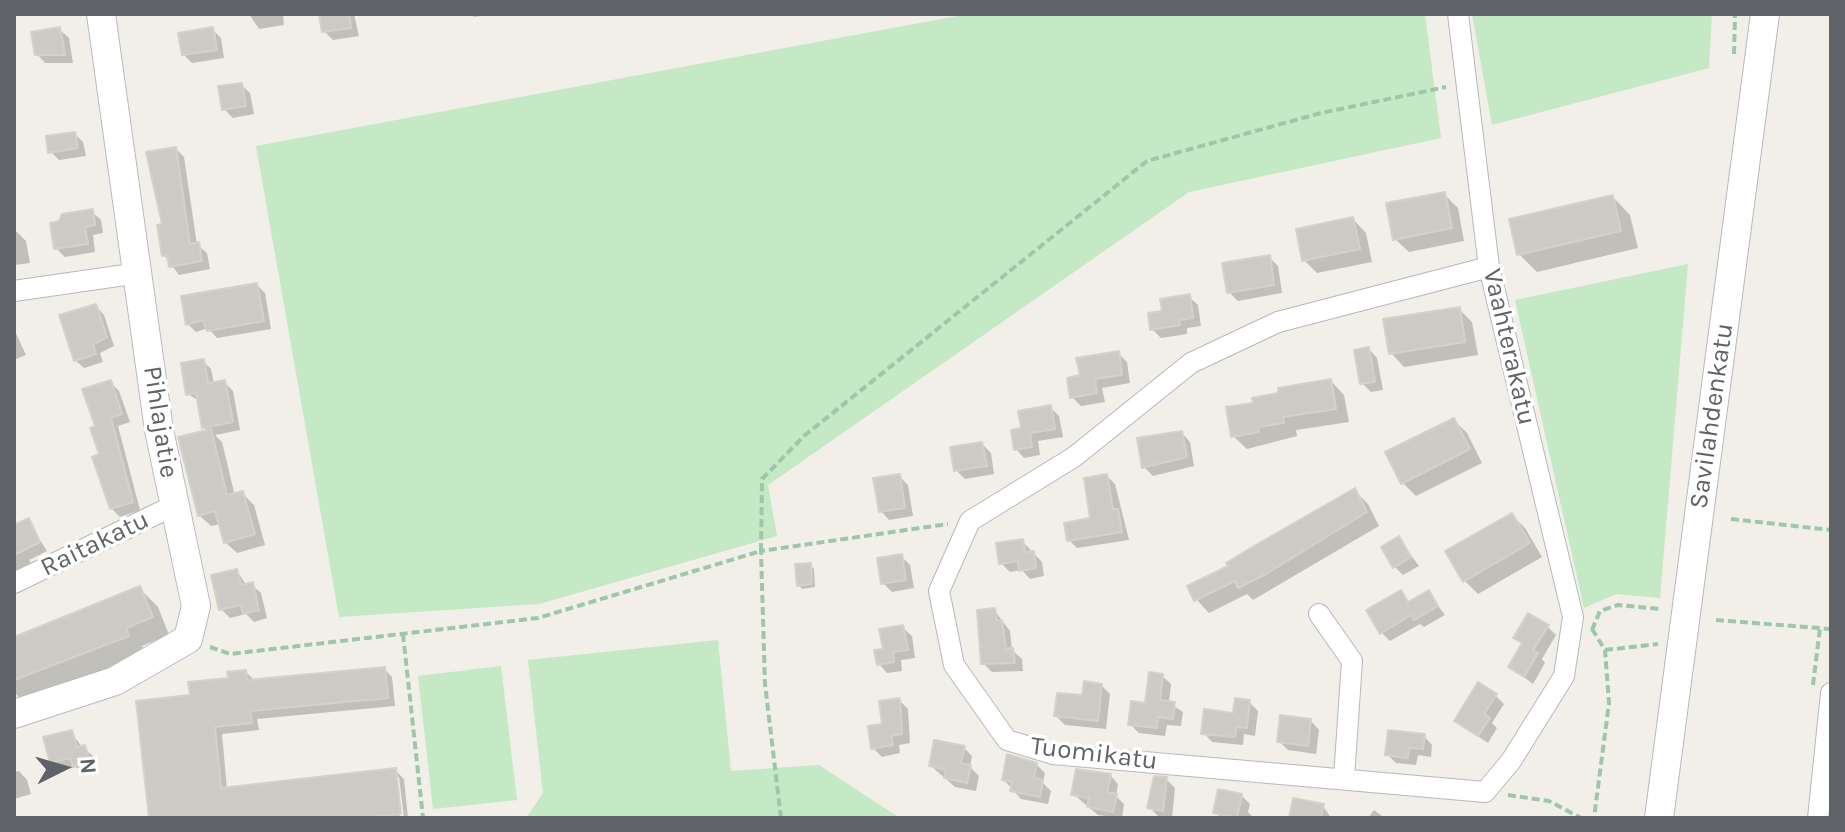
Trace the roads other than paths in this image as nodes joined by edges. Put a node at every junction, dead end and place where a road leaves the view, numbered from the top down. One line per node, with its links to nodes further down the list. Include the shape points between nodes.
1 (101, 14): 5 (street, Pihlajatie)
2 (1458, 14): 4 (street, Vaahterakatu)
3 (1765, 14): 14 (street, Savilahdenkatu)
4 (1489, 267): 12 (street, Tuomikatu, via 1278,322 1191,363 1074,457 970,521 939,591 954,665 1007,740 1053,754); 13 (street, Vaahterakatu, via 1573,617 1564,676 1511,761)
5 (139, 273): 6 (street); 7 (street, Pihlajatie, via 159,430)
6 (14, 291)
7 (175, 505): 8 (street, Raitakatu); 11 (street, Pihlajatie, via 196,606 188,639 115,681)
8 (14, 583)
9 (1319, 614): 12 (street, via 1352,661)
10 (1831, 693): 15 (street)
11 (14, 714)
12 (1344, 778): 13 (street, Tuomikatu)
13 (1485, 792)
14 (1659, 818)
15 (1818, 818)

